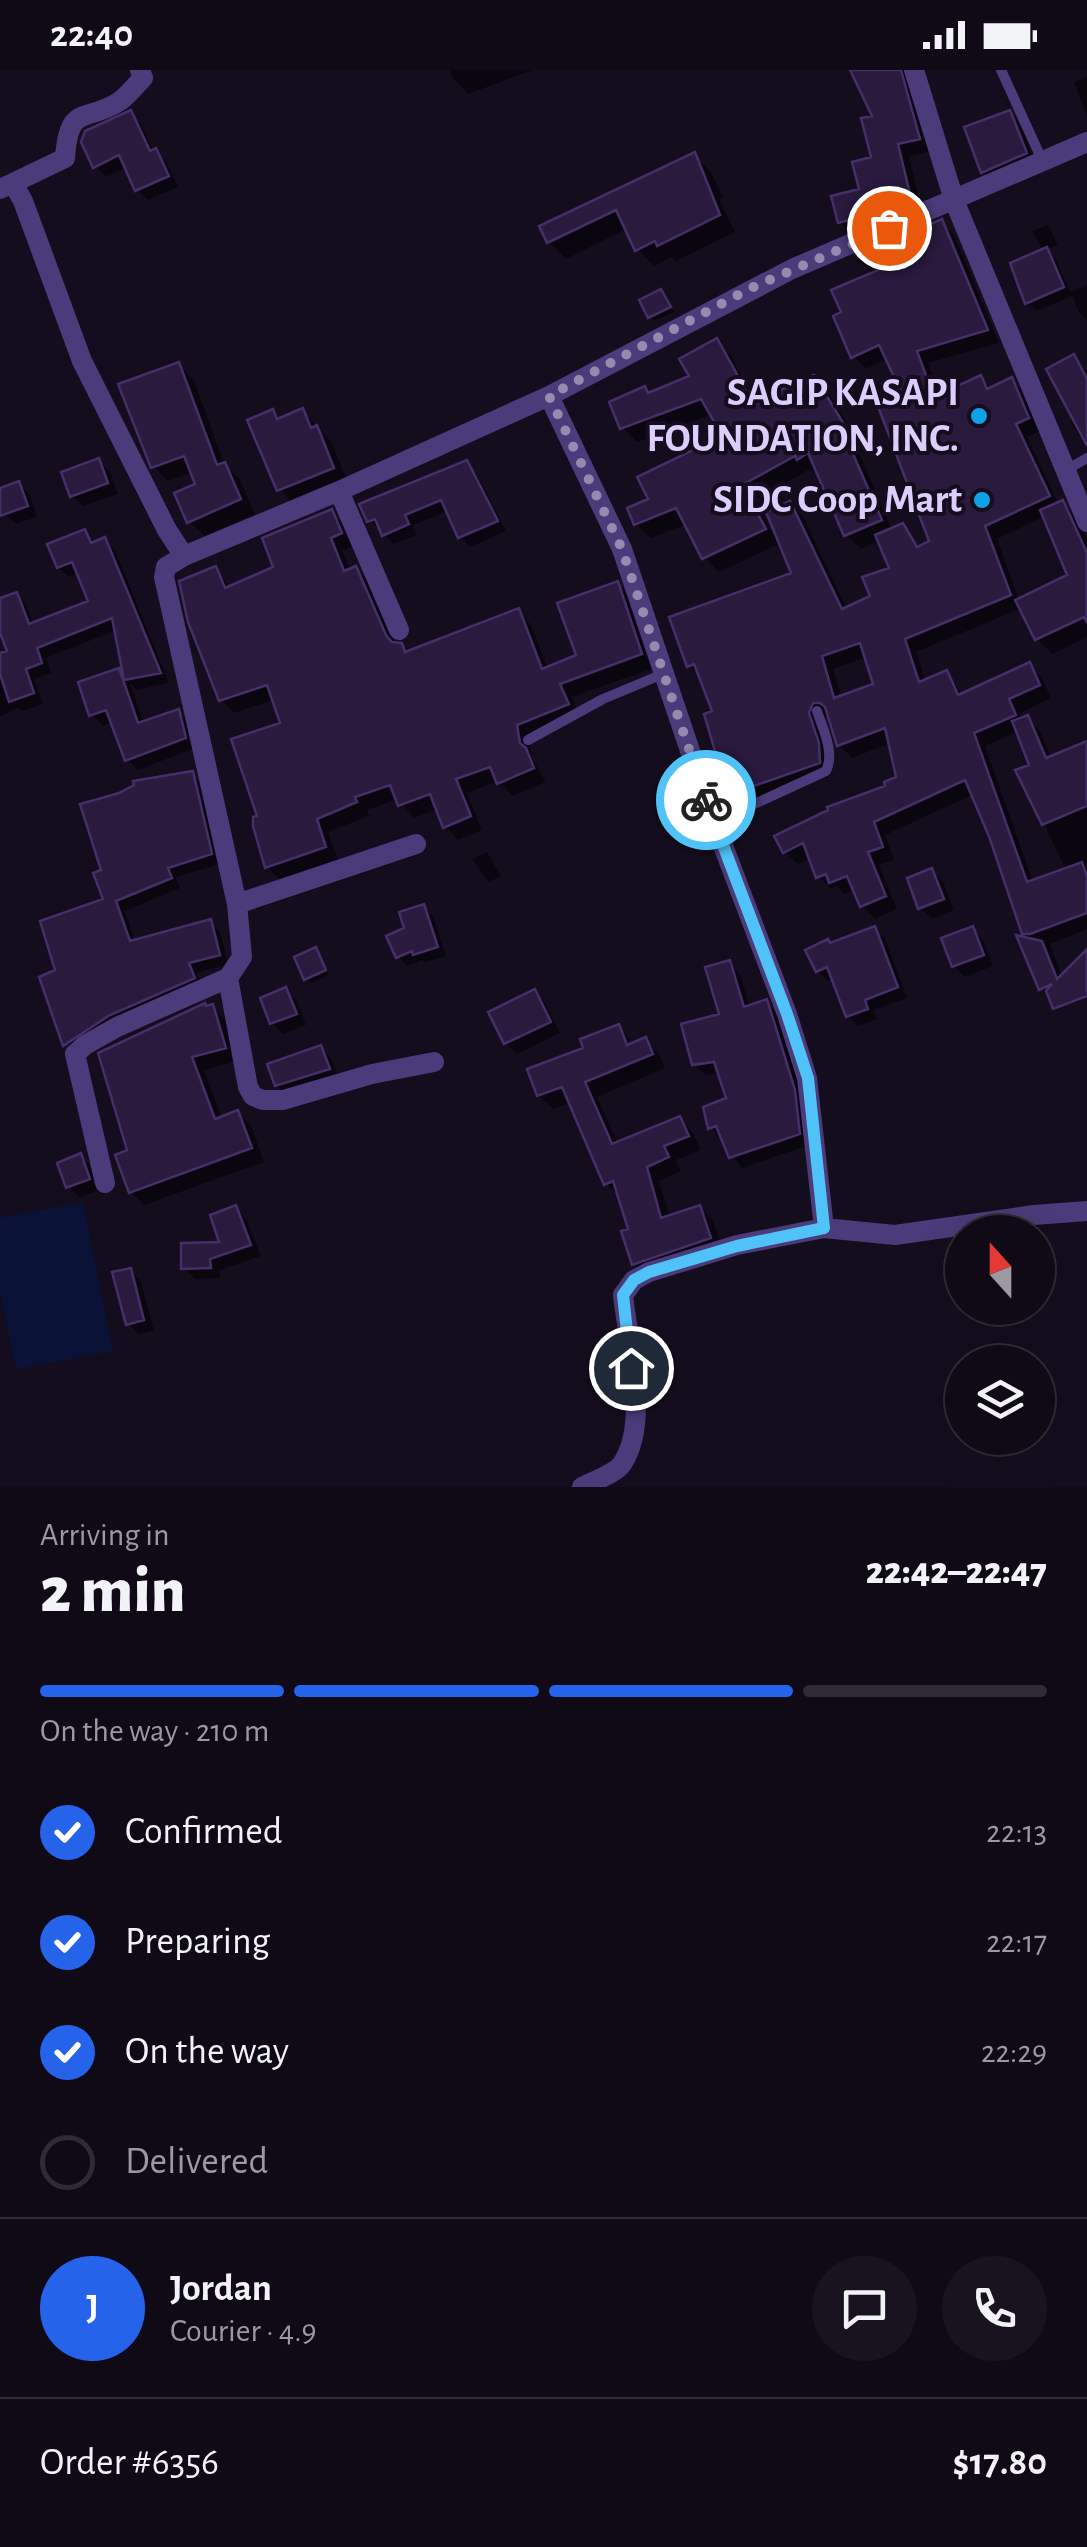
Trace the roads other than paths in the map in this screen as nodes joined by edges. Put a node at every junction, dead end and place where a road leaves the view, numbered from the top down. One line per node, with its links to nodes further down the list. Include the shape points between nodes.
1 (140, 70): 6 (street, via 143,78 119,101 77,118 66,135 65,158)
2 (914, 70): 7 (street)
3 (1001, 70): 5 (lane)
4 (1087, 142): 5 (street)
5 (1044, 163): 7 (street)
6 (7, 186): 13 (street, via 23,201 82,361)
7 (954, 200): 8 (street, via 749,289); 10 (street)
8 (549, 396): 11 (street); 15 (street, via 622,549)
9 (1087, 458): 10 (lane)
10 (1065, 470): 12 (street)
11 (338, 491): 13 (street); 14 (street)
12 (1087, 522)
13 (184, 556): 20 (street, via 166,567 164,577)
14 (400, 630)
15 (663, 674): 17 (lane); 18 (street)
16 (817, 710): 18 (lane, via 828,743 826,772)
17 (528, 740)
18 (714, 822): 25 (street, via 808,1078)
19 (416, 844): 20 (street)
20 (237, 904): 21 (street, via 242,958)
21 (228, 978): 22 (street, via 253,1096 283,1100); 23 (street, via 75,1054)
22 (434, 1062)
23 (105, 1184)
24 (1087, 1212): 25 (street, via 894,1236)
25 (824, 1228): 26 (street, via 737,1246 634,1280 623,1295 636,1430 621,1466)
26 (582, 1487)

